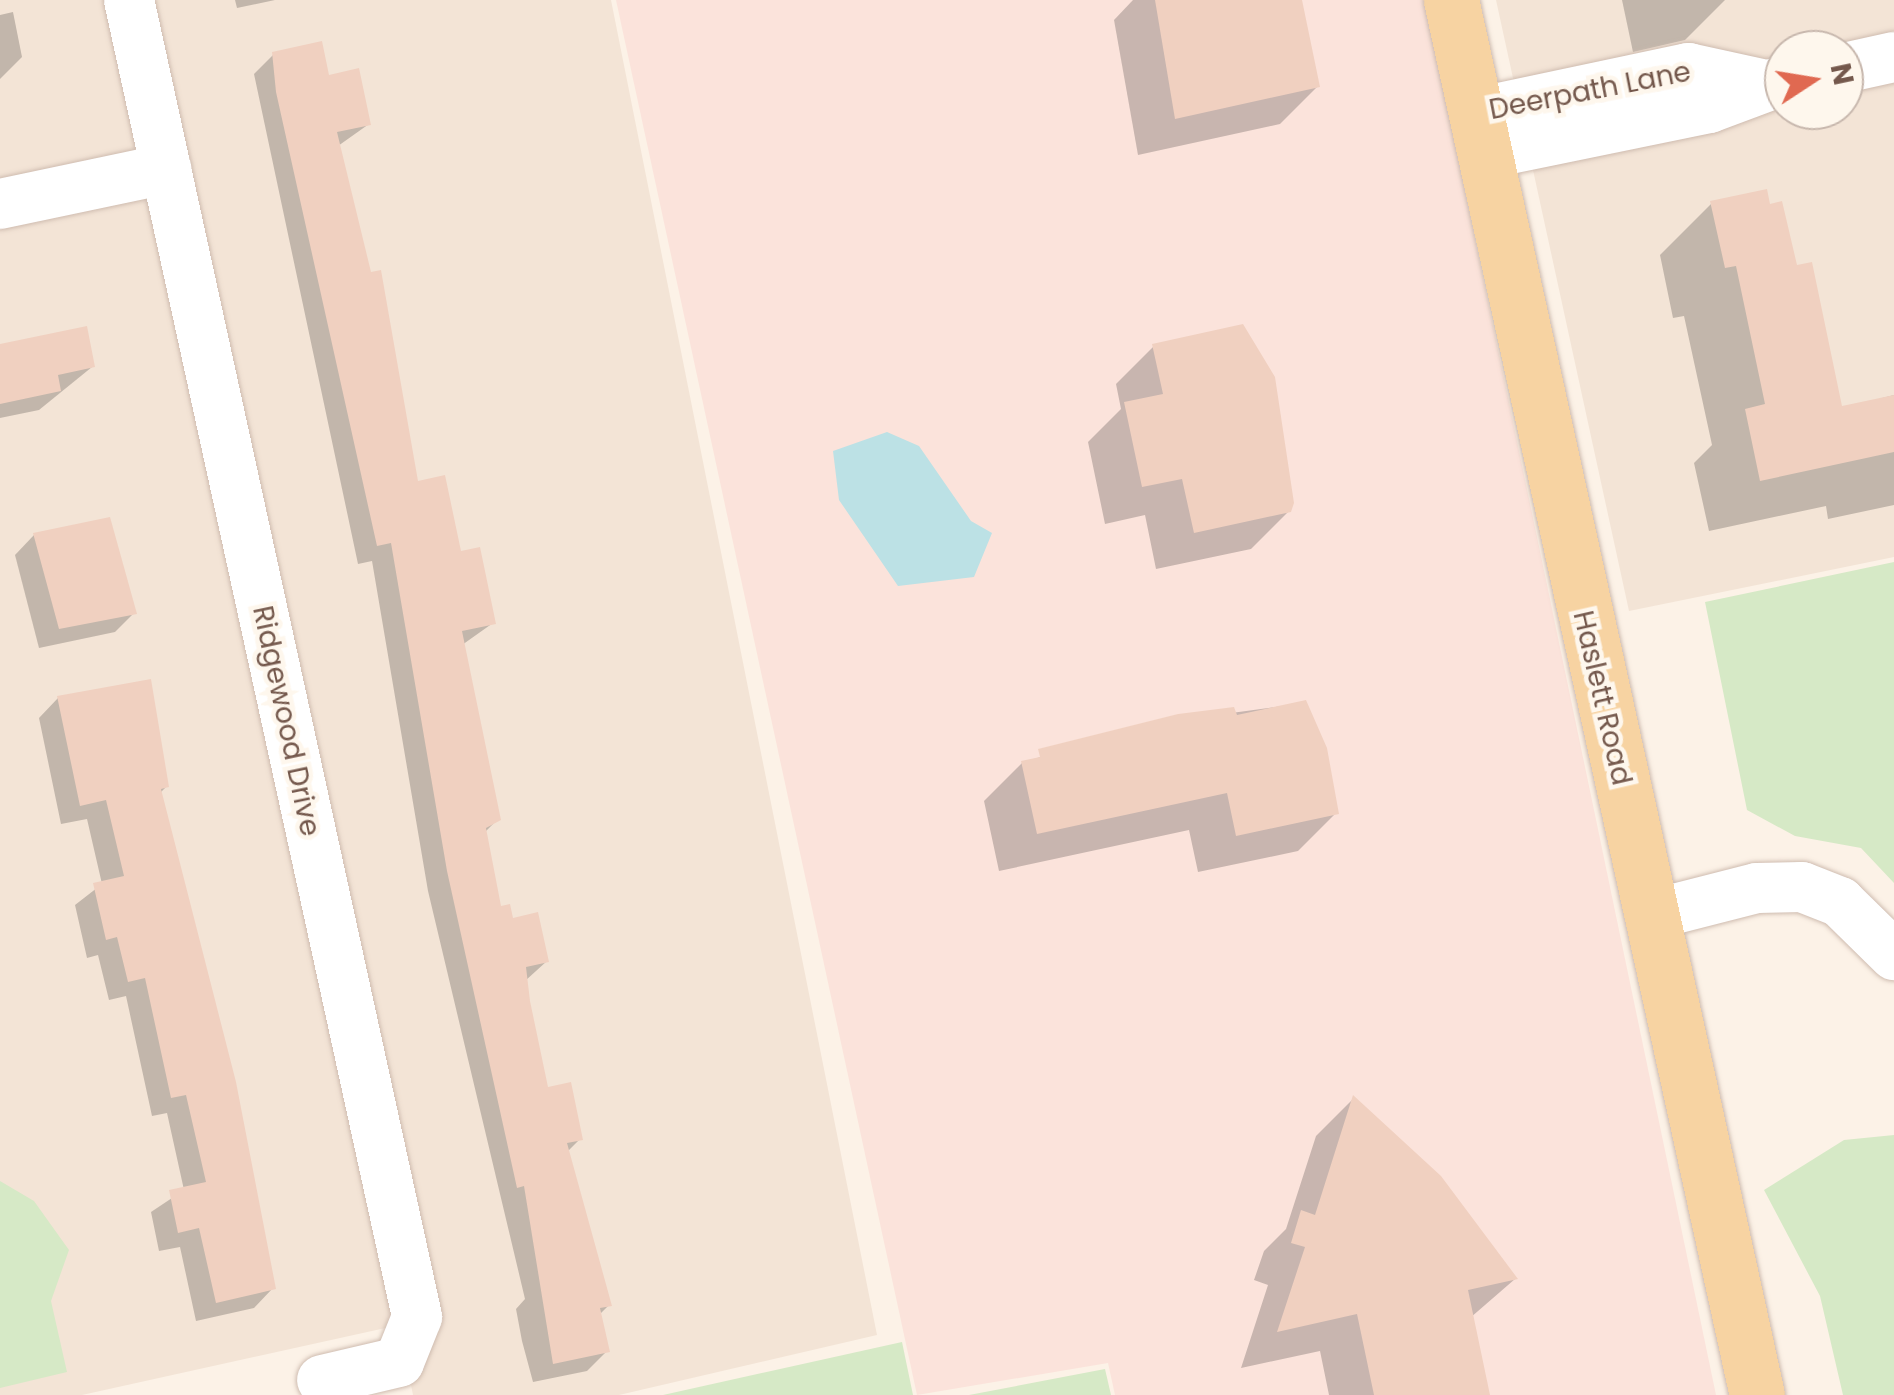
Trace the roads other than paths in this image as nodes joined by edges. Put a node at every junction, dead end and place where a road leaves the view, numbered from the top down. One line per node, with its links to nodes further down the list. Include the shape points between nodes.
1 (129, 0): 7 (street, Ridgewood Drive)
2 (1452, 0): 6 (main road, Haslett Road)
3 (1894, 58): 4 (street)
4 (1864, 64)
5 (1764, 81): 6 (street, Deerpath Lane, via 1688,68)
6 (1480, 134): 9 (main road, Haslett Road)
7 (166, 169): 8 (street); 11 (street, Ridgewood Drive, via 417,1318 399,1362)
8 (0, 204)
9 (1651, 915): 10 (street, via 1757,888 1802,887 1840,902); 12 (main road, Haslett Road)
10 (1894, 955)
11 (322, 1380)
12 (1757, 1395)

